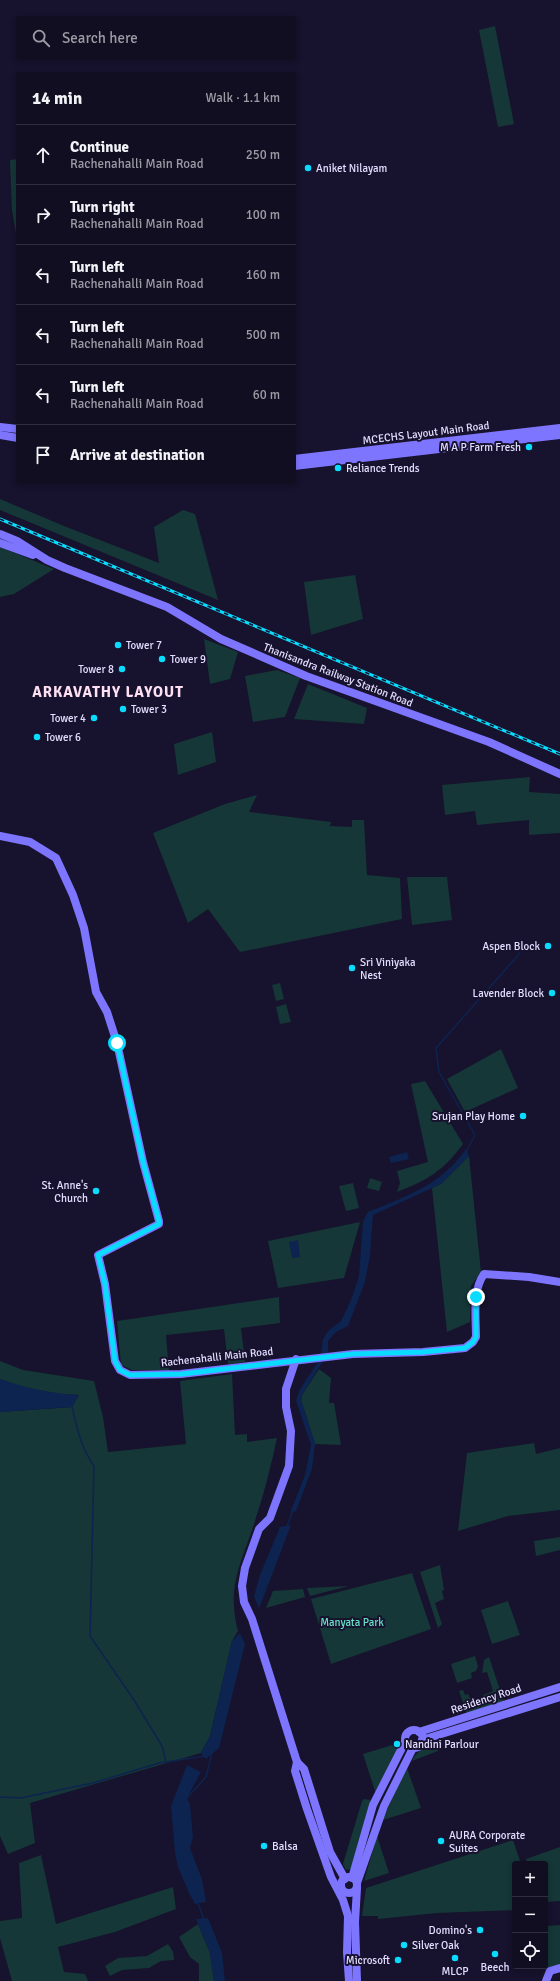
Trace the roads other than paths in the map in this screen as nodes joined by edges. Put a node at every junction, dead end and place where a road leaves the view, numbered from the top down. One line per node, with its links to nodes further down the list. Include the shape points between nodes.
1 (0, 427): 3 (street)
2 (560, 428): 7 (street, MCECHS Layout Main Road)
3 (16, 429)
4 (0, 435): 6 (street)
5 (560, 435): 8 (street, MCECHS Layout Main Road)
6 (16, 438)
7 (296, 459)
8 (296, 466)
9 (0, 534): 11 (street, Thanisandra Railway Station Road, via 17,541)
10 (0, 542): 11 (street, Thanisandra Railway Station Road)
11 (47, 560): 12 (street, Thanisandra Railway Station Road, via 167,607 221,639 306,676 489,742)
12 (560, 774)
13 (0, 836): 15 (street, Rachenahalli Main Road, via 30,842 56,858 73,895 84,928 96,992 107,1012 117,1043 143,1162 159,1221 159,1224 98,1255 105,1284 115,1361 120,1370 130,1375 182,1374)
14 (560, 1282): 15 (street, Rachenahalli Main Road, via 484,1274 478,1285 476,1297 476,1337 465,1348)
15 (296, 1359): 24 (street, via 286,1390 286,1407 291,1431 289,1466 270,1518 259,1529 245,1568 242,1586 244,1602 250,1612)
16 (560, 1687): 18 (street, Residency Road)
17 (560, 1697): 19 (street, Residency Road)
18 (513, 1702): 19 (street); 20 (street, Residency Road)
19 (516, 1711): 21 (street, Residency Road)
20 (419, 1732): 21 (street); 22 (street, via 409,1731 405,1736)
21 (422, 1740): 23 (street, via 420,1745)
22 (405, 1742): 23 (street); 26 (street, via 373,1805)
23 (412, 1748): 26 (street)
24 (297, 1762): 25 (street, via 295,1771); 26 (street, via 304,1769 330,1852)
25 (331, 1877): 26 (street); 28 (street)
26 (350, 1882): 27 (street, via 342,1889); 27 (street, via 352,1893); 31 (street)
27 (346, 1893): 28 (street)
28 (348, 1916): 30 (street)
29 (560, 1968): 32 (street, via 550,1971)
30 (349, 1981)
31 (357, 1981)
32 (546, 1981)

